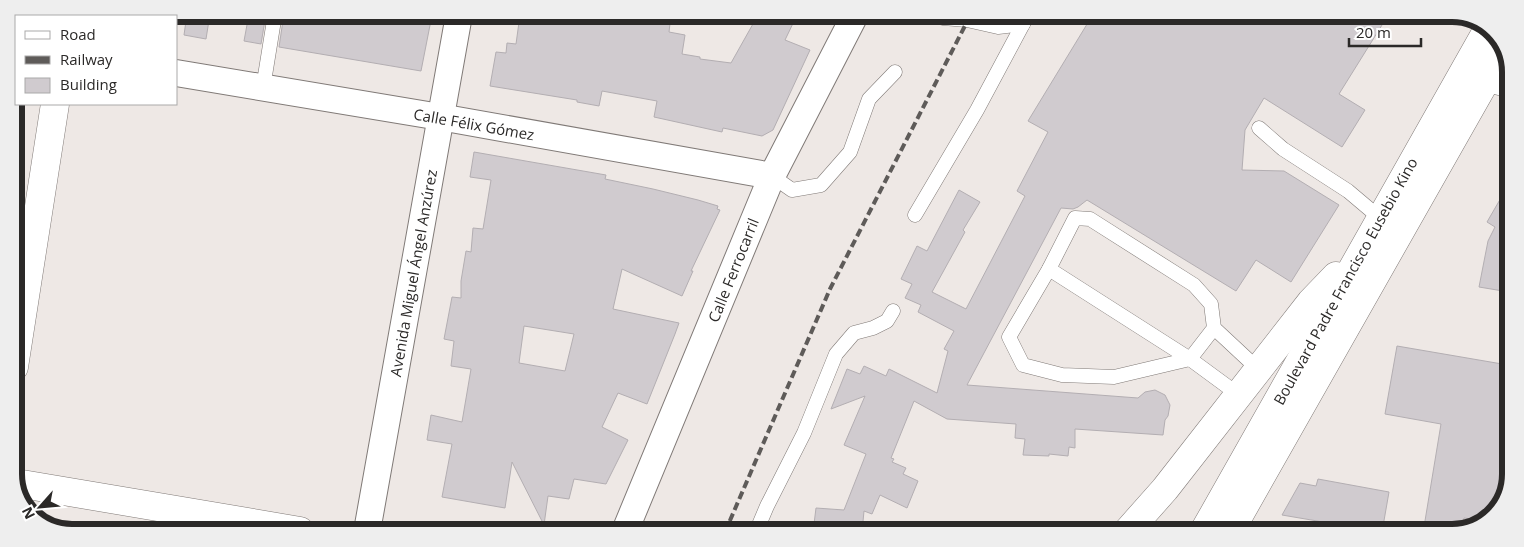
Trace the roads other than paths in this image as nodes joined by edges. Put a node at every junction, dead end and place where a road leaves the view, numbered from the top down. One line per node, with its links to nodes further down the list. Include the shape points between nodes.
1 (274, 22): 12 (lane)
2 (458, 22): 15 (street, Avenida Miguel Ángel Anzúrez)
3 (852, 22): 17 (street, Calle Ferrocarril)
4 (976, 22): 5 (lane, via 998,27)
5 (1017, 22)
6 (1024, 22): 18 (lane, via 977,110)
7 (1486, 36): 11 (main road, Boulevard Padre Francisco Eusebio Kino)
8 (1498, 55): 11 (main road, Boulevard Padre Francisco Eusebio Kino)
9 (895, 72): 17 (lane, via 869,99 850,152 821,185 792,190)
10 (178, 73): 12 (street, Calle Félix Gómez)
11 (1472, 81): 13 (lane); 19 (main road, Boulevard Padre Francisco Eusebio Kino); 35 (main road, Boulevard Padre Francisco Eusebio Kino)
12 (263, 88): 15 (street, Calle Félix Gómez)
13 (1501, 88)
14 (56, 105): 23 (main road)
15 (440, 118): 17 (street, Calle Félix Gómez); 30 (street, Avenida Miguel Ángel Anzúrez)
16 (1259, 128): 19 (lane, via 1283,149 1348,191)
17 (772, 176): 31 (street, Calle Ferrocarril)
18 (914, 215)
19 (1380, 218): 20 (main road, Boulevard Padre Francisco Eusebio Kino)
20 (1364, 246): 26 (main road, via 1311,302); 34 (main road, Boulevard Padre Francisco Eusebio Kino)
21 (1049, 269): 24 (lane, via 1075,218 1090,219 1194,285 1211,304); 25 (lane); 25 (lane, via 1009,337 1022,365 1062,375 1114,377)
22 (893, 311): 32 (lane, via 887,321 854,333 836,354 804,433)
23 (23, 313)
24 (1214, 328): 25 (lane); 26 (lane)
25 (1190, 359): 27 (lane)
26 (1258, 369): 27 (main road)
27 (1239, 394): 33 (main road, via 1166,489)
28 (23, 484): 29 (main road)
29 (259, 524)
30 (368, 524)
31 (628, 524)
32 (759, 524)
33 (1133, 524)
34 (1208, 524)
35 (1234, 524)

